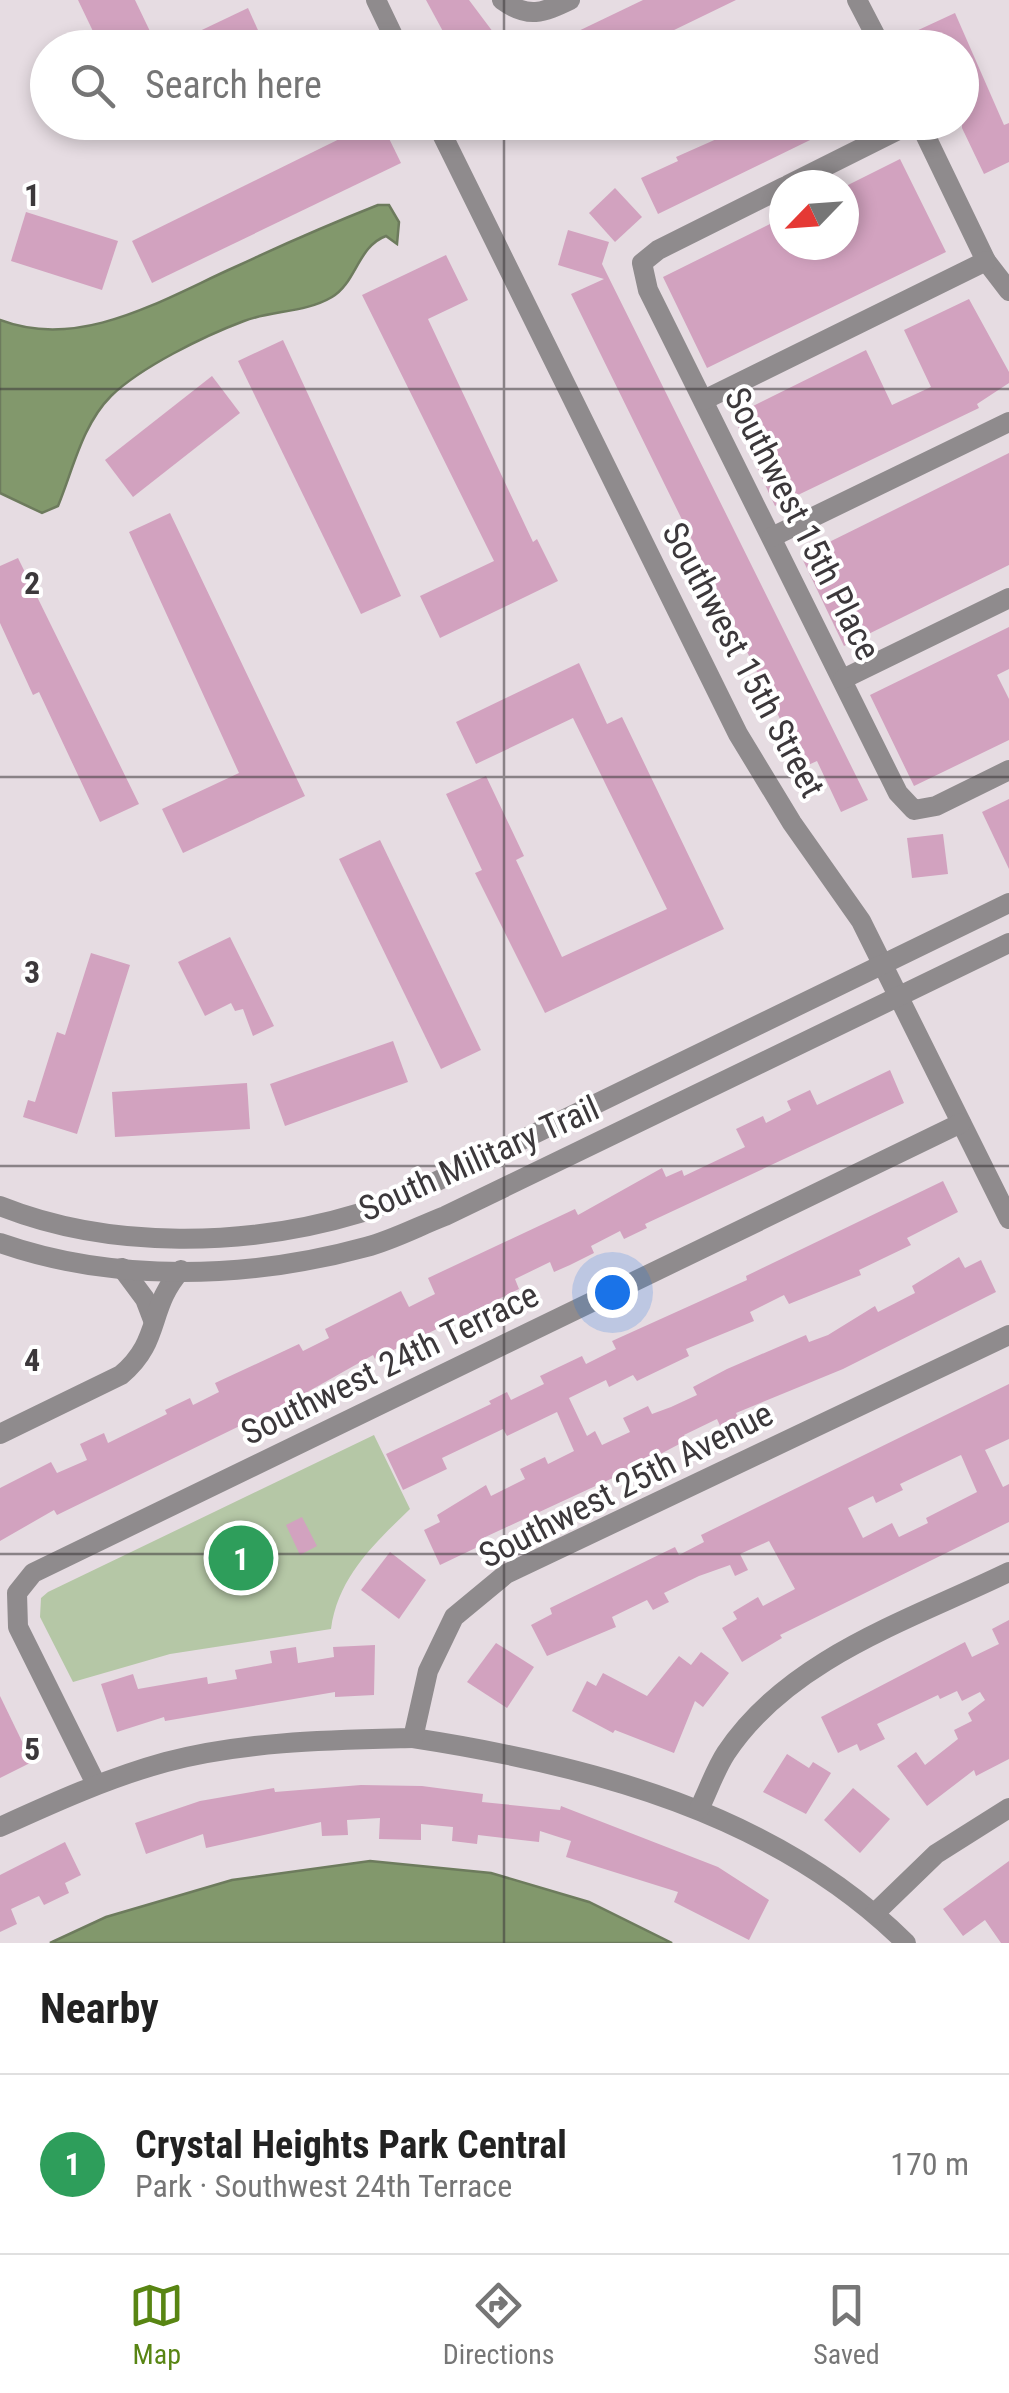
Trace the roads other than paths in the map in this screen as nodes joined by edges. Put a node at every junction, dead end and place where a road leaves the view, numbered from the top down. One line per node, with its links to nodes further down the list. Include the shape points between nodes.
1 (376, 0): 5 (street)
2 (502, 0): 3 (street, via 520,13 542,14)
3 (570, 0)
4 (858, 0): 6 (street)
5 (390, 30)
6 (873, 30)
7 (445, 140): 22 (street, Southwest 15th Street, via 738,734)
8 (879, 140): 10 (street)
9 (925, 140): 12 (street)
10 (818, 170)
11 (769, 194): 14 (street, Southwest 15th Place, via 642,263 648,290)
12 (986, 261): 13 (street); 14 (street)
13 (1009, 291)
14 (704, 400): 16 (street, Southwest 15th Place)
15 (1009, 422): 16 (street)
16 (772, 538): 18 (street, Southwest 15th Place)
17 (1009, 598): 18 (street)
18 (844, 679): 19 (street, Southwest 15th Place, via 898,793 914,810)
19 (1009, 770)
20 (1009, 903): 22 (street, South Military Trail)
21 (1009, 943): 23 (street, South Military Trail)
22 (883, 964): 23 (street, Southwest 15th Street); 25 (street, South Military Trail, via 361,1213 236,1237 156,1237 92,1230)
23 (899, 996): 24 (street, Southwest 15th Street); 29 (street, South Military Trail, via 369,1247 240,1270)
24 (961, 1122): 26 (street, Southwest 15th Street); 35 (street, Southwest 24th Terrace, via 33,1573 17,1594 18,1627)
25 (0, 1206)
26 (1009, 1219)
27 (0, 1242): 28 (street, South Military Trail)
28 (122, 1268): 29 (street, South Military Trail); 30 (street)
29 (182, 1270): 30 (street, via 164,1290)
30 (154, 1322): 32 (street, via 149,1347 121,1375)
31 (1009, 1335): 34 (street, Southwest 25th Avenue, via 506,1574 454,1617 428,1671)
32 (0, 1434)
33 (1009, 1572): 37 (street, via 793,1681 725,1754)
34 (412, 1738): 35 (street, via 254,1747 169,1761); 37 (street, via 561,1764)
35 (96, 1784): 38 (street)
36 (1009, 1808): 39 (street, via 936,1854)
37 (699, 1809): 39 (street, via 781,1851)
38 (0, 1827)
39 (876, 1913): 40 (street)
40 (906, 1943)

